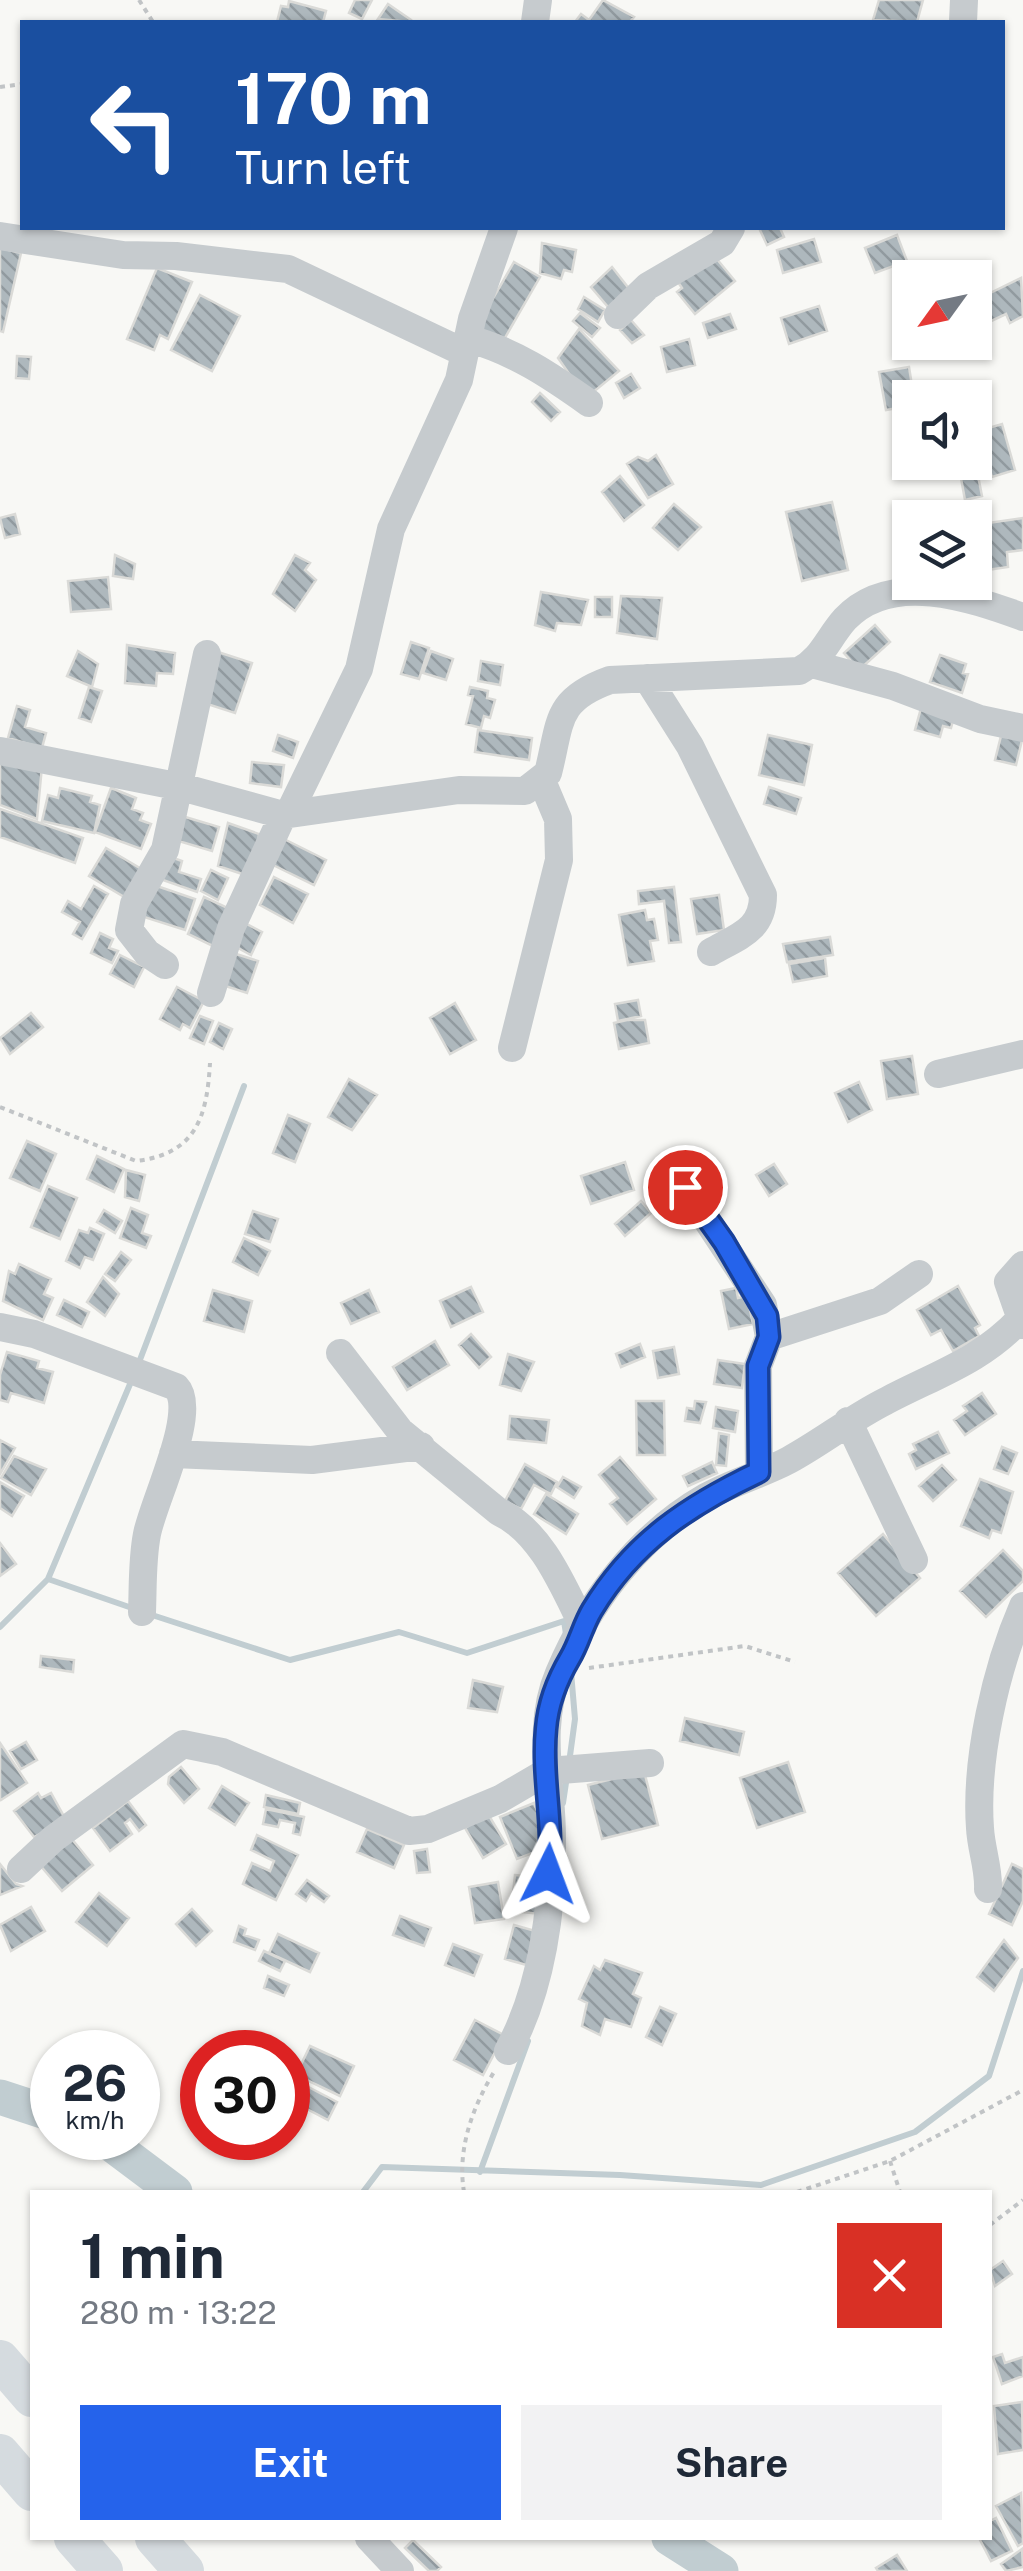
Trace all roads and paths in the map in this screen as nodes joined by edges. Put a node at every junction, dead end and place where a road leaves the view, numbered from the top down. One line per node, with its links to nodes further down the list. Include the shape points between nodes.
1 (503, 230): 5 (street)
2 (731, 230): 4 (street, via 722,243 648,286)
3 (0, 236): 5 (street, via 288,270)
4 (618, 315)
5 (467, 346): 6 (street, via 498,346); 15 (street, via 459,380 392,529 359,669)
6 (589, 403)
7 (1023, 616): 9 (street, via 919,591 874,599 848,616)
8 (207, 654): 14 (street)
9 (812, 664): 10 (street, via 784,673); 11 (street)
10 (647, 678): 13 (street, via 610,680 569,702 556,724); 16 (street, via 690,746 763,895 755,928)
11 (1023, 728)
12 (0, 750): 14 (street)
13 (542, 781): 15 (street, via 525,791 459,790); 19 (street, via 558,820 559,860)
14 (180, 787): 15 (street); 17 (street, via 165,850 134,904 129,930)
15 (286, 814): 18 (street, via 232,928)
16 (712, 952)
17 (165, 965)
18 (210, 994)
19 (512, 1048)
20 (1023, 1054): 22 (street)
21 (210, 1064): 23 (path, via 207,1110 180,1148 157,1158 136,1161)
22 (938, 1074)
23 (0, 1108)
24 (685, 1187): 29 (street, via 763,1305)
25 (1023, 1264): 27 (street, via 1008,1282)
26 (919, 1274): 29 (street, via 880,1300)
27 (1021, 1322): 31 (street, via 968,1363)
28 (0, 1327): 33 (street, via 176,1386 184,1404)
29 (769, 1337): 34 (street, via 758,1366)
30 (340, 1353): 32 (street, via 400,1431)
31 (848, 1421): 34 (street); 35 (street)
32 (421, 1446): 33 (street, via 312,1460); 38 (street, via 516,1520)
33 (172, 1454): 37 (street, via 146,1535)
34 (759, 1472): 38 (street, via 657,1530 624,1565)
35 (914, 1560)
36 (1023, 1606): 44 (street, via 996,1679 984,1758 979,1826)
37 (142, 1612)
38 (584, 1626): 40 (street)
39 (795, 1662): 40 (path, via 745,1646)
40 (560, 1671): 42 (street, via 545,1731)
41 (650, 1763): 42 (street)
42 (548, 1771): 43 (street, via 484,1806 410,1830 222,1752 183,1744); 45 (street, via 552,1838 543,1940)
43 (21, 1869)
44 (988, 1889)
45 (508, 2051): 48 (path, via 470,2125 460,2168)
46 (1023, 2090): 47 (path)
47 (890, 2161): 49 (path); 50 (path)
48 (464, 2190)
49 (804, 2190)
50 (899, 2190)
51 (1023, 2200): 52 (path)
52 (992, 2223)
53 (0, 2360): 54 (highway)
54 (30, 2395)
55 (0, 2454): 56 (highway)
56 (30, 2489)
57 (76, 2540): 60 (highway)
58 (157, 2540): 61 (highway)
59 (371, 2540): 62 (street)
60 (103, 2571)
61 (184, 2571)
62 (400, 2571)

